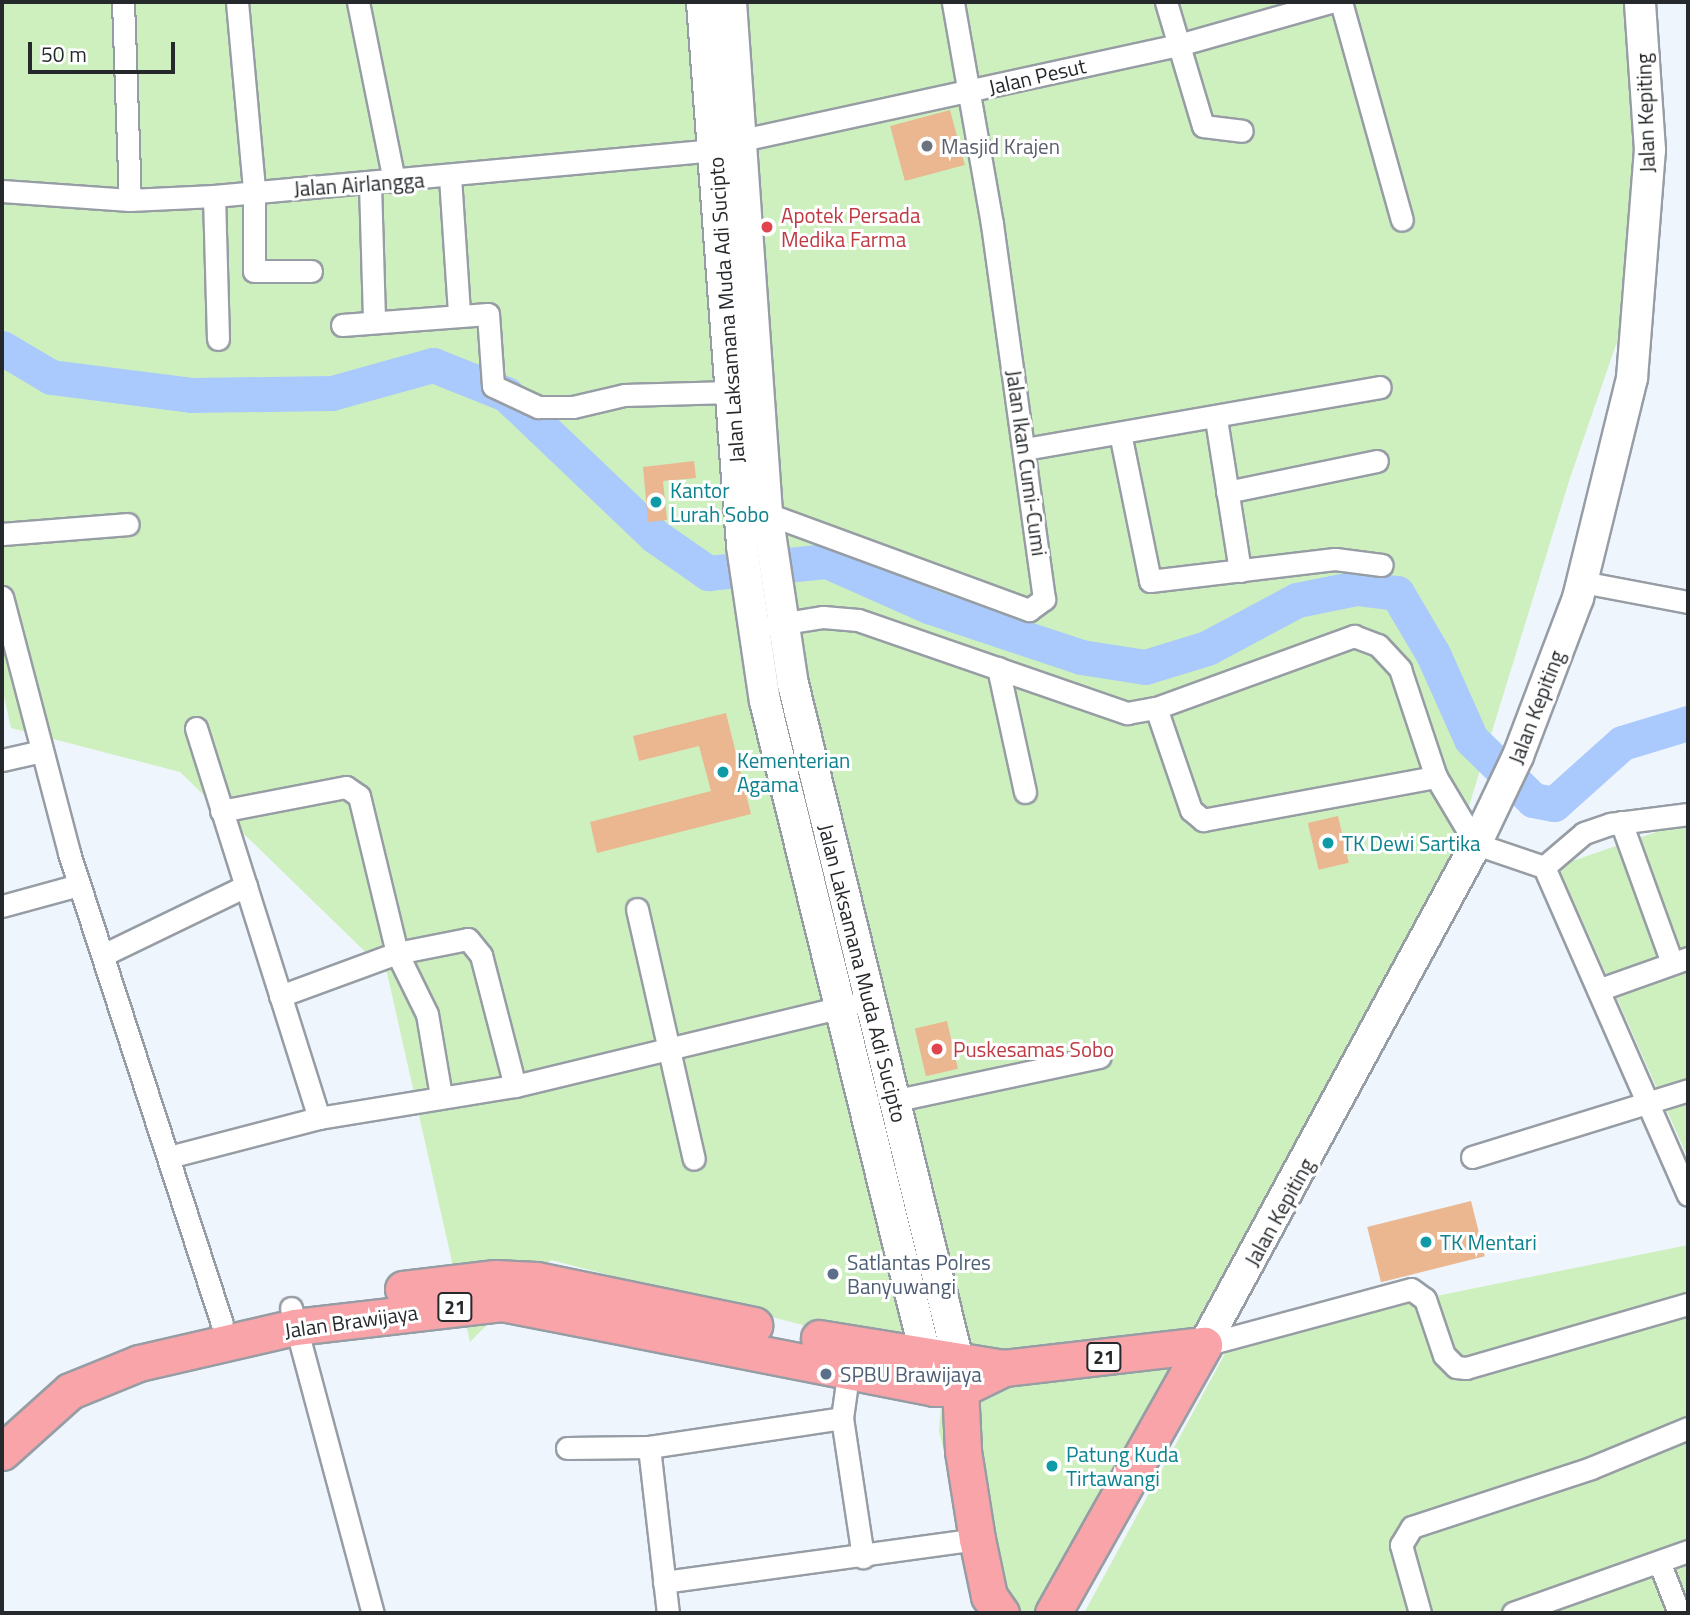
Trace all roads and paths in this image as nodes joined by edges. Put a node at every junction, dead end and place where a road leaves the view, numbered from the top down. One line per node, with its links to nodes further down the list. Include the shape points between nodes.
1 (123, 2): 21 (street)
2 (237, 2): 19 (street)
3 (358, 2): 16 (street)
4 (702, 2): 14 (main road, Jalan Laksamana Muda Adi Sucipto)
5 (731, 2): 14 (main road, Jalan Laksamana Muda Adi Sucipto)
6 (953, 2): 12 (street, Jalan Ikan Cumi-Cumi)
7 (1166, 2): 11 (street)
8 (1330, 2): 11 (street, Jalan Pesut)
9 (1341, 2): 22 (street)
10 (1640, 2): 41 (main road, Jalan Kepiting, via 1650,150 1632,378)
11 (1182, 44): 12 (street, Jalan Pesut); 13 (street, via 1203,126)
12 (965, 93): 14 (street, Jalan Pesut); 32 (street, Jalan Ikan Cumi-Cumi, via 992,224)
13 (1242, 131)
14 (729, 145): 15 (street, Jalan Airlangga); 29 (main road, Jalan Laksamana Muda Adi Sucipto); 37 (main road, Jalan Laksamana Muda Adi Sucipto)
15 (450, 177): 16 (street, Jalan Airlangga); 24 (street)
16 (394, 181): 17 (street, Jalan Airlangga)
17 (370, 184): 19 (street, Jalan Airlangga); 25 (street)
18 (3, 186): 21 (street, Jalan Airlangga)
19 (254, 190): 20 (street, Jalan Airlangga); 23 (street, via 255,272)
20 (214, 197): 21 (street, Jalan Airlangga); 27 (street)
21 (130, 200)
22 (1402, 220)
23 (311, 271)
24 (459, 314): 25 (street); 29 (street, via 489,316 490,381 538,407 573,407 624,395)
25 (374, 322): 26 (street)
26 (342, 326)
27 (218, 339)
28 (1380, 387): 30 (street)
29 (732, 391): 35 (main road, Jalan Laksamana Muda Adi Sucipto)
30 (1216, 419): 31 (street); 34 (street)
31 (1120, 433): 32 (street); 40 (street, via 1149,580)
32 (1025, 449): 37 (street, Jalan Ikan Cumi-Cumi, via 1046,590 1037,608)
33 (1377, 461): 34 (street)
34 (1227, 492): 40 (street)
35 (739, 503): 37 (main road, Jalan Laksamana Muda Adi Sucipto); 37 (street, Jalan Ikan Cumi-Cumi)
36 (128, 524): 38 (street)
37 (760, 533): 44 (main road, Jalan Laksamana Muda Adi Sucipto); 45 (main road, Jalan Laksamana Muda Adi Sucipto)
38 (2, 534)
39 (1382, 565): 40 (street, via 1335,559)
40 (1240, 571)
41 (1582, 582): 43 (street); 57 (main road, Jalan Kepiting, via 1518,756)
42 (2, 597): 46 (street)
43 (1688, 602)
44 (783, 613): 45 (street); 47 (street, via 858,620); 68 (main road, Jalan Laksamana Muda Adi Sucipto)
45 (753, 626): 68 (main road, Jalan Laksamana Muda Adi Sucipto, via 765,701)
46 (10, 667): 50 (street)
47 (998, 668): 48 (street, via 1113,710); 53 (street)
48 (1156, 708): 52 (street, via 1191,810 1203,820); 52 (street, via 1354,636 1366,637 1400,670)
49 (196, 728): 54 (street)
50 (41, 751): 51 (street); 59 (street)
51 (2, 760)
52 (1436, 777): 57 (street)
53 (1025, 792)
54 (221, 811): 60 (street); 63 (street, via 353,789 363,805)
55 (1688, 814): 56 (street)
56 (1621, 822): 58 (street, via 1584,833); 65 (street)
57 (1476, 844): 58 (street); 84 (main road, Jalan Kepiting)
58 (1544, 867): 66 (street)
59 (78, 885): 61 (street); 64 (street)
60 (246, 886): 64 (street); 67 (street)
61 (2, 906)
62 (637, 909): 69 (street)
63 (397, 953): 67 (street); 71 (street, via 460,939 475,942); 73 (street, via 427,1014)
64 (103, 955): 77 (street)
65 (1680, 961): 66 (street)
66 (1598, 990): 75 (street)
67 (281, 996): 76 (street)
68 (852, 1004): 69 (street); 74 (main road, Jalan Laksamana Muda Adi Sucipto); 86 (main road, Jalan Laksamana Muda Adi Sucipto)
69 (667, 1049): 71 (street); 79 (street)
70 (1099, 1057): 74 (street)
71 (515, 1086): 73 (street)
72 (1688, 1090): 75 (street)
73 (441, 1096): 76 (street)
74 (897, 1100): 86 (main road, Jalan Laksamana Muda Adi Sucipto)
75 (1648, 1106): 78 (street); 80 (street)
76 (319, 1118): 77 (street)
77 (169, 1157): 83 (street)
78 (1472, 1157)
79 (694, 1159)
80 (1685, 1182)
81 (1688, 1304): 84 (street, via 1466,1368 1456,1367 1444,1355 1425,1299 1411,1289)
82 (293, 1318): 83 (highway, Jalan Brawijaya / 21); 85 (highway, Jalan Brawijaya / 21, via 502,1303); 92 (highway, Jalan Brawijaya / 21, via 92,1378); 99 (street)
83 (222, 1323): 88 (highway, Jalan Brawijaya / 21, via 128,1344 74,1363)
84 (1204, 1345): 86 (highway, 21); 101 (highway)
85 (851, 1356): 86 (highway, Jalan Brawijaya / 21); 87 (street)
86 (945, 1371): 93 (highway)
87 (842, 1418): 90 (street); 95 (street)
88 (2, 1426)
89 (1688, 1428): 102 (street, via 1591,1468 1412,1527 1401,1545)
90 (649, 1447): 91 (street); 97 (street)
91 (567, 1448)
92 (2, 1452)
93 (977, 1539): 95 (street); 98 (highway)
94 (1688, 1551): 96 (street)
95 (863, 1557): 97 (street)
96 (1660, 1564): 103 (street); 104 (street)
97 (664, 1582): 100 (street)
98 (993, 1607)
99 (373, 1613)
100 (668, 1613)
101 (1053, 1613)
102 (1420, 1613)
103 (1513, 1613)
104 (1679, 1613)

